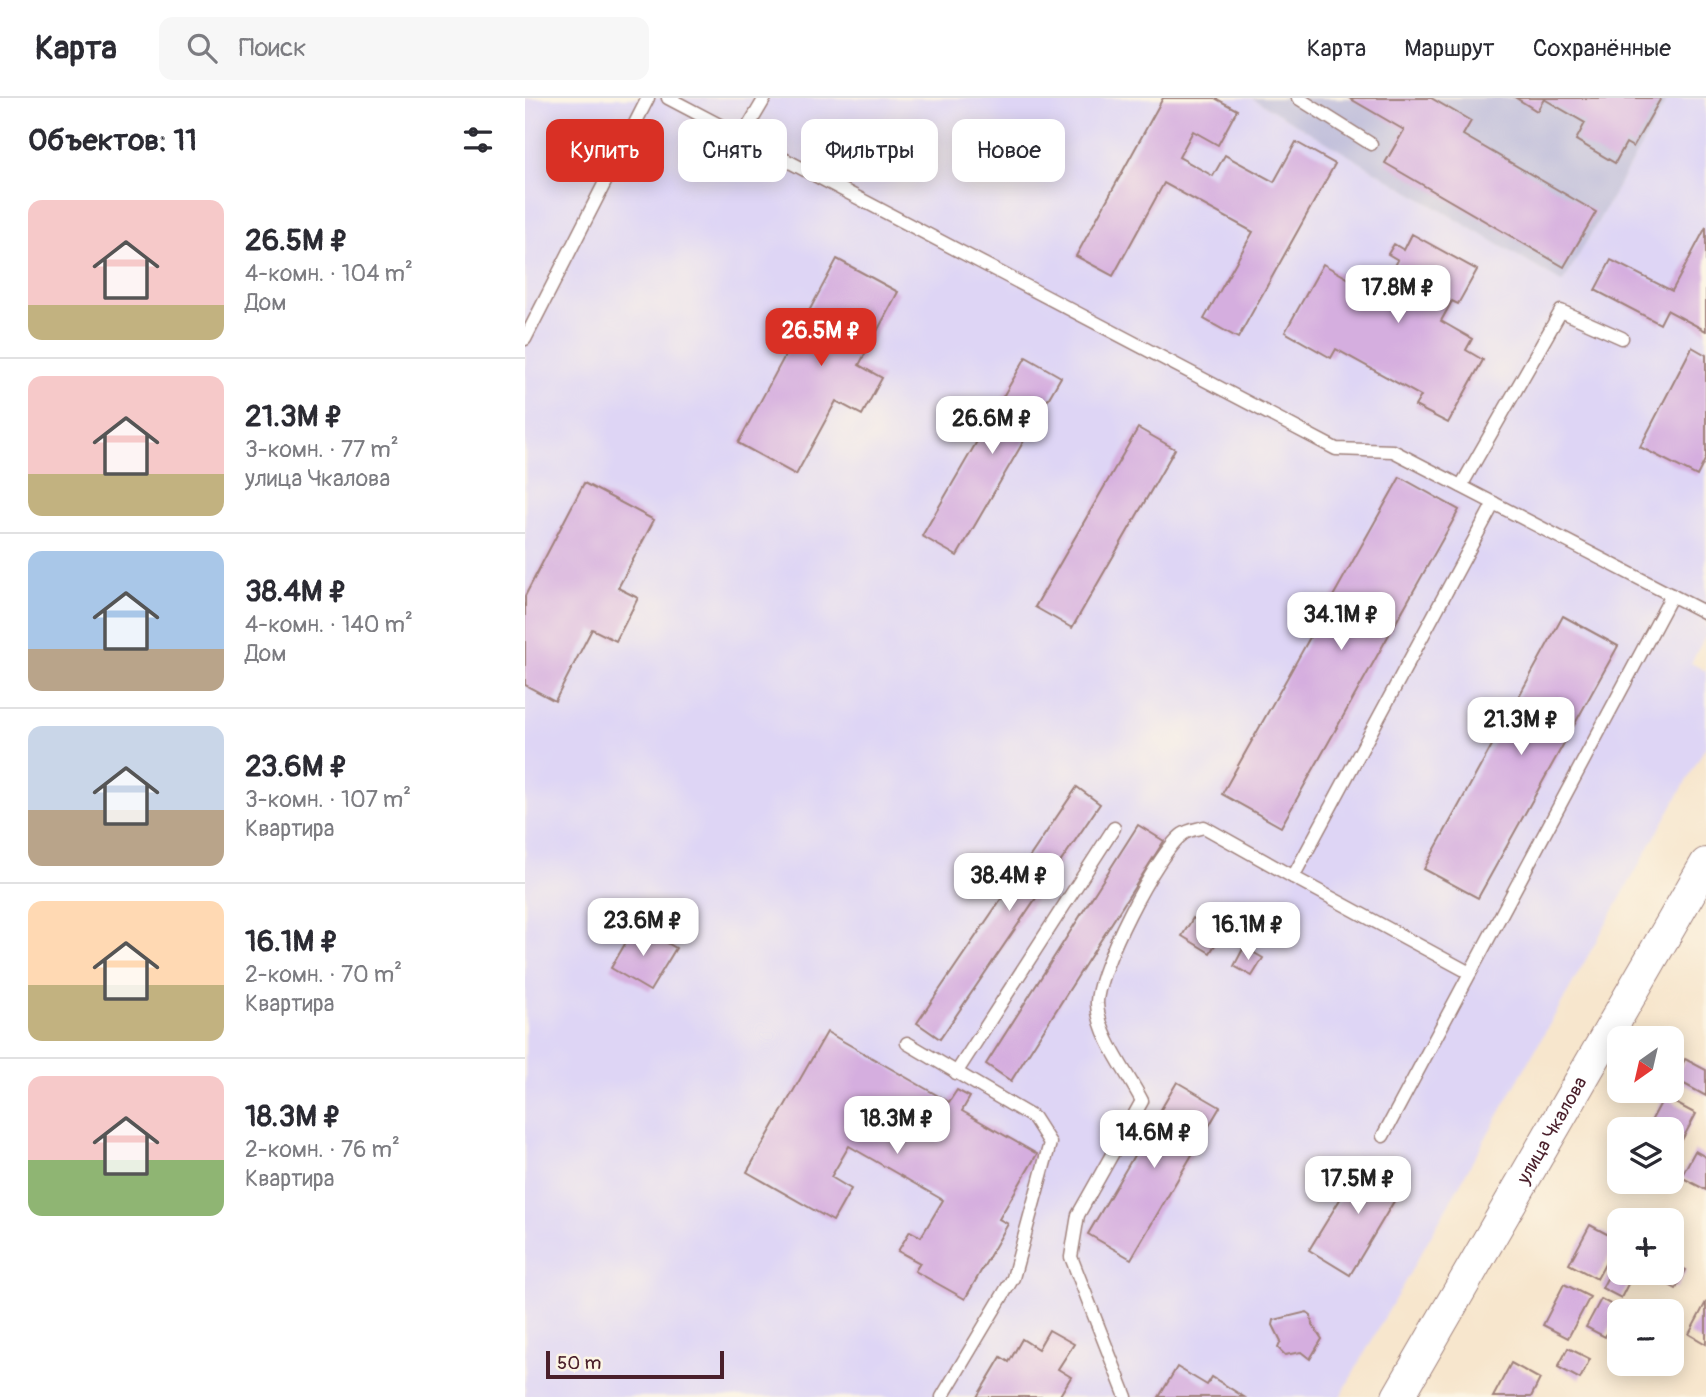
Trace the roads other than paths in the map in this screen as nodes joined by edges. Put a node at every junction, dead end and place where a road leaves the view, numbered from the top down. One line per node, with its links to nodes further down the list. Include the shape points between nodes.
1 (648, 98): 10 (lane)
2 (669, 98): 5 (lane)
3 (765, 98): 6 (lane)
4 (1298, 98): 7 (lane)
5 (708, 119)
6 (753, 119)
7 (1371, 144)
8 (787, 161): 11 (lane, via 1336,449 1393,451)
9 (1622, 338): 11 (lane, via 1561,311)
10 (525, 339)
11 (1461, 486): 12 (lane)
12 (1494, 503): 13 (lane); 17 (lane)
13 (1672, 595): 14 (lane); 18 (lane)
14 (1706, 613)
15 (1114, 828): 20 (lane)
16 (1706, 864): 24 (street, улица Чкалова)
17 (1293, 877): 18 (lane); 23 (lane, via 1203,827 1183,834 1126,919 1102,972 1097,1004 1100,1015 1142,1101 1078,1215 1071,1257)
18 (1470, 973): 21 (lane)
19 (907, 1043): 20 (lane)
20 (957, 1073): 22 (lane, via 1034,1118 1050,1143 1013,1278)
21 (1383, 1136)
22 (942, 1397)
23 (1126, 1397)
24 (1398, 1397)

